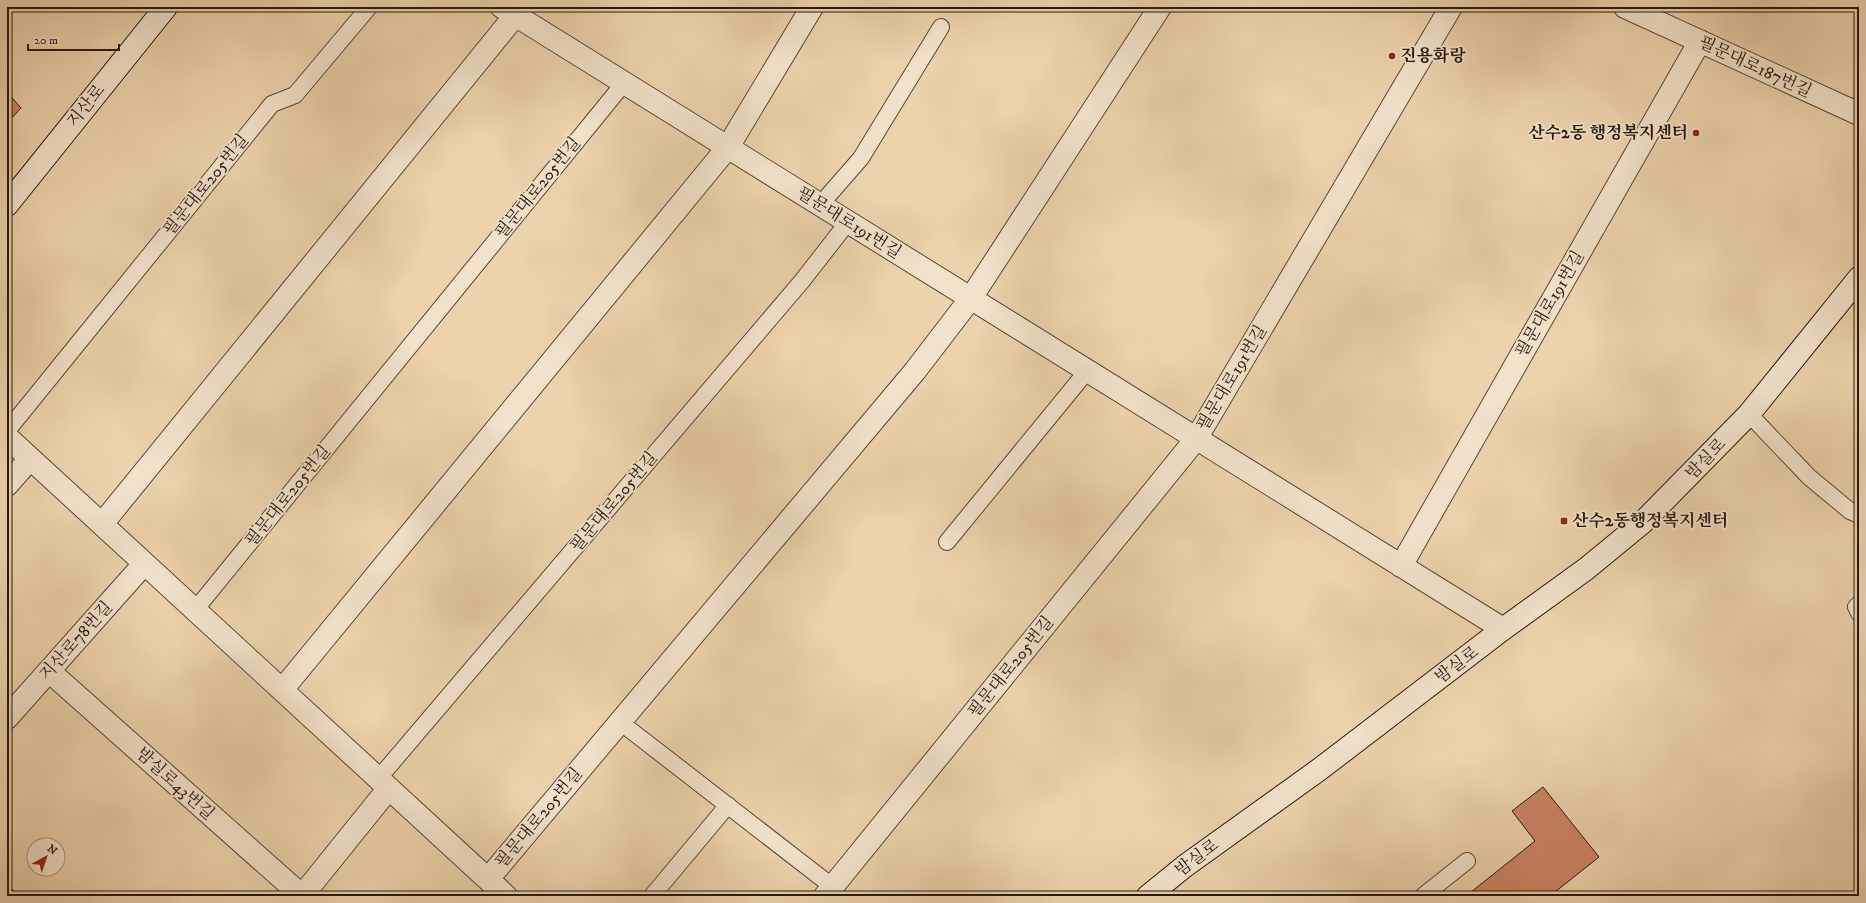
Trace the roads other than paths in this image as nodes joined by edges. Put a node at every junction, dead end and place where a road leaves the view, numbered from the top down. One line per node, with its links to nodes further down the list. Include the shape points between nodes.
1 (166, 7): 14 (street, 지산로)
2 (369, 7): 21 (lane, 필문대로205번길, via 295,95 272,104)
3 (812, 7): 13 (street)
4 (1160, 7): 18 (street)
5 (1451, 7): 23 (street, 필문대로191번길)
6 (1625, 7): 8 (street, 필문대로187번길)
7 (514, 10): 11 (street, 필문대로191번길); 27 (street)
8 (1654, 13): 10 (street, 필문대로187번길)
9 (941, 27): 15 (lane, via 861,158)
10 (1700, 41): 12 (street, 필문대로187번길); 30 (street, 필문대로191번길)
11 (624, 83): 13 (street, 필문대로191번길); 32 (lane, 필문대로205번길)
12 (1859, 114)
13 (728, 148): 15 (street, 필문대로191번길); 36 (street)
14 (7, 205)
15 (820, 205): 16 (street, 필문대로191번길)
16 (848, 222): 18 (street, 필문대로191번길); 39 (lane, 필문대로205번길, via 802,281)
17 (1859, 278): 20 (street, 밤실로)
18 (971, 298): 19 (street, 필문대로191번길); 38 (street, 필문대로205번길, via 915,371)
19 (1088, 371): 23 (street, 필문대로191번길); 28 (lane)
20 (1749, 414): 26 (lane, via 1808,477 1850,511); 34 (street, 밤실로, via 1642,523)
21 (7, 431)
22 (7, 437): 24 (street, 필문대로205번길)
23 (1196, 439): 30 (street, 필문대로191번길); 43 (street, 필문대로205번길)
24 (30, 459): 25 (street); 27 (street, 필문대로205번길)
25 (7, 485)
26 (1859, 515)
27 (102, 524): 29 (street, 필문대로205번길)
28 (947, 542)
29 (144, 564): 32 (street, 필문대로205번길); 35 (street, 지산로78번길)
30 (1401, 566): 34 (street, 필문대로191번길)
31 (1859, 604): 33 (lane, via 1856,608)
32 (195, 610): 36 (street, 필문대로205번길)
33 (1859, 613)
34 (1503, 629): 47 (street, 밤실로)
35 (49, 671): 37 (street, 지산로78번길); 44 (street, 밤실로43번길)
36 (282, 690): 39 (street, 필문대로205번길)
37 (7, 718)
38 (620, 722): 40 (lane); 42 (street, 필문대로205번길)
39 (384, 784): 42 (street, 필문대로205번길); 44 (street)
40 (728, 805): 43 (lane); 46 (lane)
41 (1467, 861): 48 (lane)
42 (488, 879): 45 (street, 필문대로205번길)
43 (829, 891)
44 (302, 896)
45 (506, 896)
46 (652, 896)
47 (1148, 896)
48 (1423, 896)

